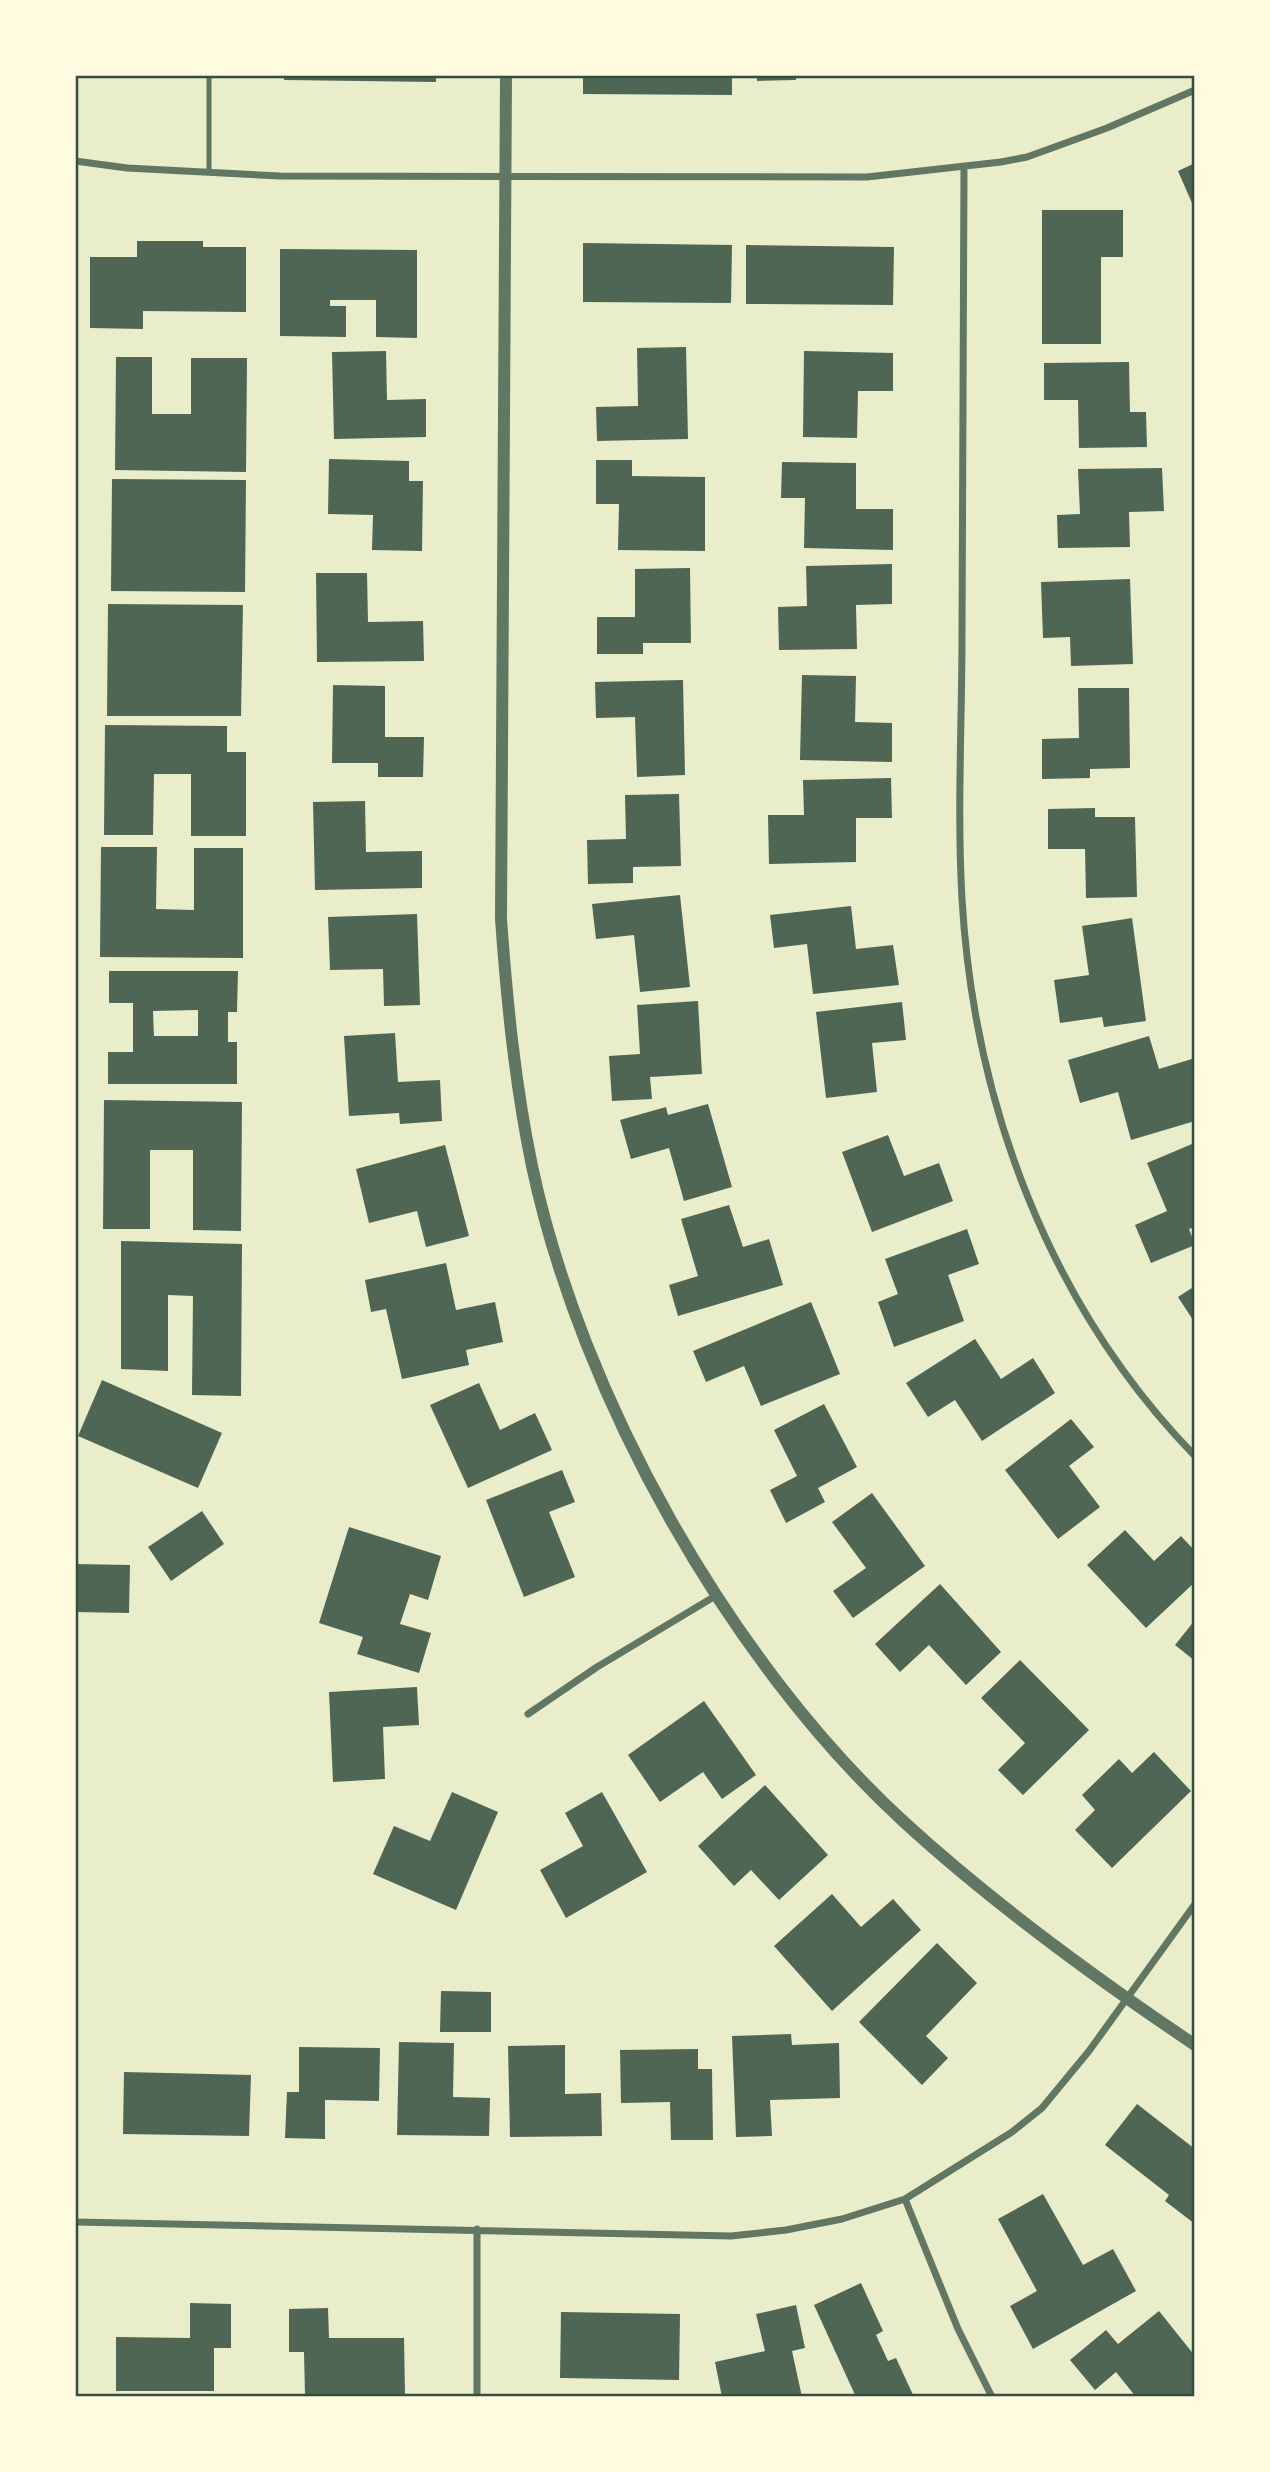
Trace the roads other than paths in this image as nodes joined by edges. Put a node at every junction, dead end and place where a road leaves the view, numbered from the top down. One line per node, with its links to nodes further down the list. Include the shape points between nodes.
1 (209, 75): 6 (lane)
2 (506, 75): 7 (street)
3 (1195, 90): 5 (street, via 1027,156)
4 (75, 161): 6 (street)
5 (964, 167): 7 (street, via 867,177); 8 (street, via 962,899 977,1034 1010,1156 1068,1286 1114,1361)
6 (209, 173): 7 (street)
7 (506, 174): 9 (street, via 501,919 511,1049 532,1168 554,1252 606,1393 652,1487)
8 (1195, 1456)
9 (717, 1595): 10 (street); 12 (street, via 801,1712 902,1820)
10 (528, 1714)
11 (1195, 1904): 12 (street)
12 (1127, 1999): 13 (street); 14 (street, via 1042,2109)
13 (1195, 2045)
14 (905, 2199): 16 (street, via 842,2219 731,2236); 18 (street, via 958,2329)
15 (75, 2222): 16 (street)
16 (477, 2229): 17 (street)
17 (477, 2397)
18 (992, 2397)

